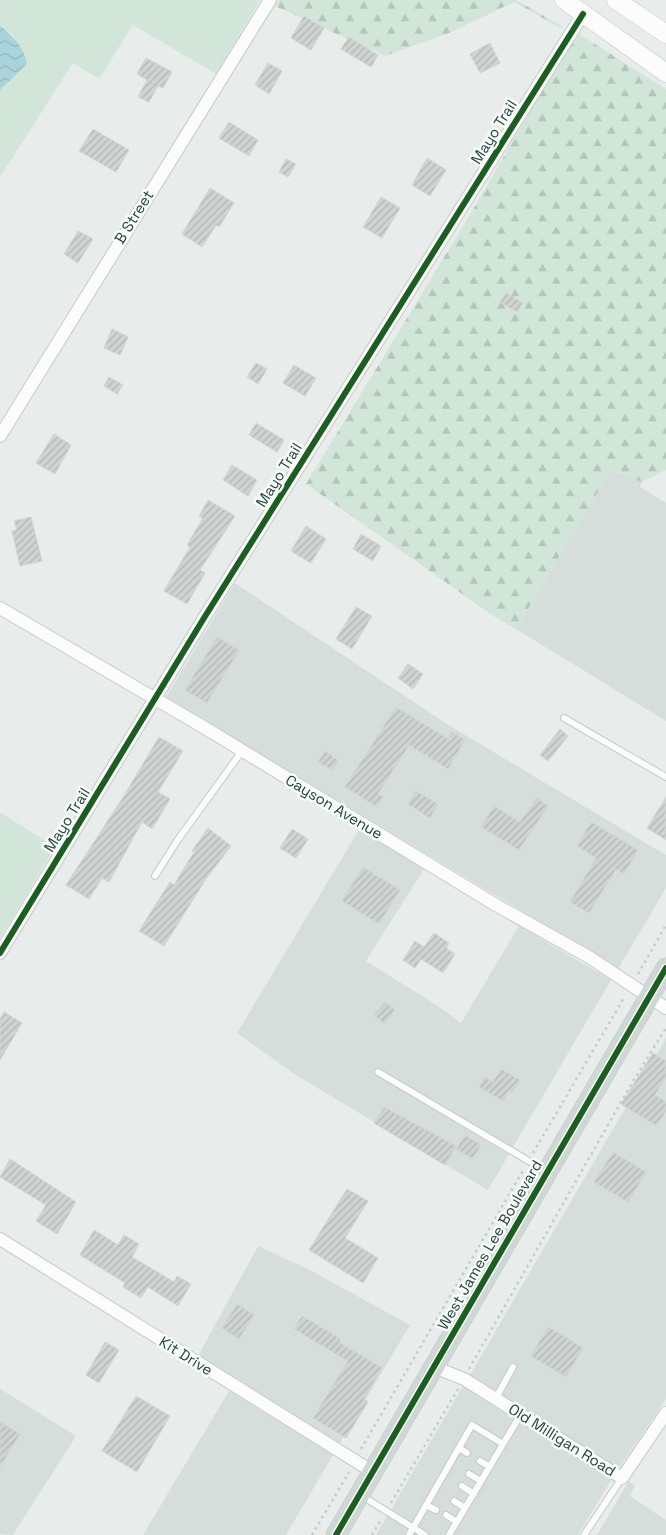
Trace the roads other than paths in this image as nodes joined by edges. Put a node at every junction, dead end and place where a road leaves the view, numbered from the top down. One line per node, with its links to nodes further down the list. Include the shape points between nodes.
1 (270, 0): 7 (street, B Street)
2 (564, 0): 4 (main road)
3 (616, 0): 5 (main road)
4 (583, 14): 6 (main road); 9 (street, Mayo Trail)
5 (666, 34)
6 (666, 73)
7 (0, 436)
8 (0, 608): 9 (street, Cayson Avenue)
9 (156, 699): 11 (street, Cayson Avenue); 14 (street, Mayo Trail)
10 (564, 718): 12 (lane)
11 (242, 751): 13 (lane); 16 (street, Cayson Avenue, via 496,905 589,957)
12 (666, 777)
13 (155, 876)
14 (0, 952)
15 (666, 968): 16 (main road, West James Lee Boulevard)
16 (649, 997): 17 (street, Cayson Avenue); 19 (main road, West James Lee Boulevard)
17 (666, 1008)
18 (378, 1072): 19 (lane)
19 (548, 1172): 21 (main road, West James Lee Boulevard)
20 (0, 1239): 33 (street, Kit Drive)
21 (434, 1366): 23 (street, Old Milligan Road); 33 (main road, West James Lee Boulevard)
22 (514, 1367): 23 (lane)
23 (496, 1398): 25 (street, Old Milligan Road)
24 (666, 1413): 36 (street, Old Milligan Road)
25 (521, 1414): 26 (lane); 36 (street, Old Milligan Road)
26 (503, 1444): 27 (lane, via 472,1425); 32 (lane)
27 (459, 1448): 28 (lane); 30 (lane)
28 (467, 1453)
29 (480, 1461): 32 (lane)
30 (450, 1463): 31 (lane); 35 (lane)
31 (458, 1467)
32 (490, 1467): 38 (lane)
33 (373, 1472): 41 (main road, West James Lee Boulevard)
34 (470, 1474): 38 (lane)
35 (444, 1475): 37 (lane); 40 (lane)
36 (622, 1478): 55 (lane)
37 (451, 1479)
38 (481, 1481): 43 (lane)
39 (462, 1486): 43 (lane)
40 (435, 1490): 42 (lane); 45 (lane)
41 (360, 1494): 50 (lane); 51 (main road, West James Lee Boulevard)
42 (443, 1494)
43 (474, 1494): 46 (lane)
44 (454, 1501): 46 (lane)
45 (426, 1504): 47 (lane); 50 (lane)
46 (465, 1508): 49 (lane)
47 (436, 1510)
48 (446, 1516): 49 (lane)
49 (457, 1522): 54 (lane)
50 (413, 1528): 52 (lane); 53 (lane)
51 (336, 1535)
52 (409, 1535)
53 (425, 1535)
54 (449, 1535)
55 (584, 1535)

